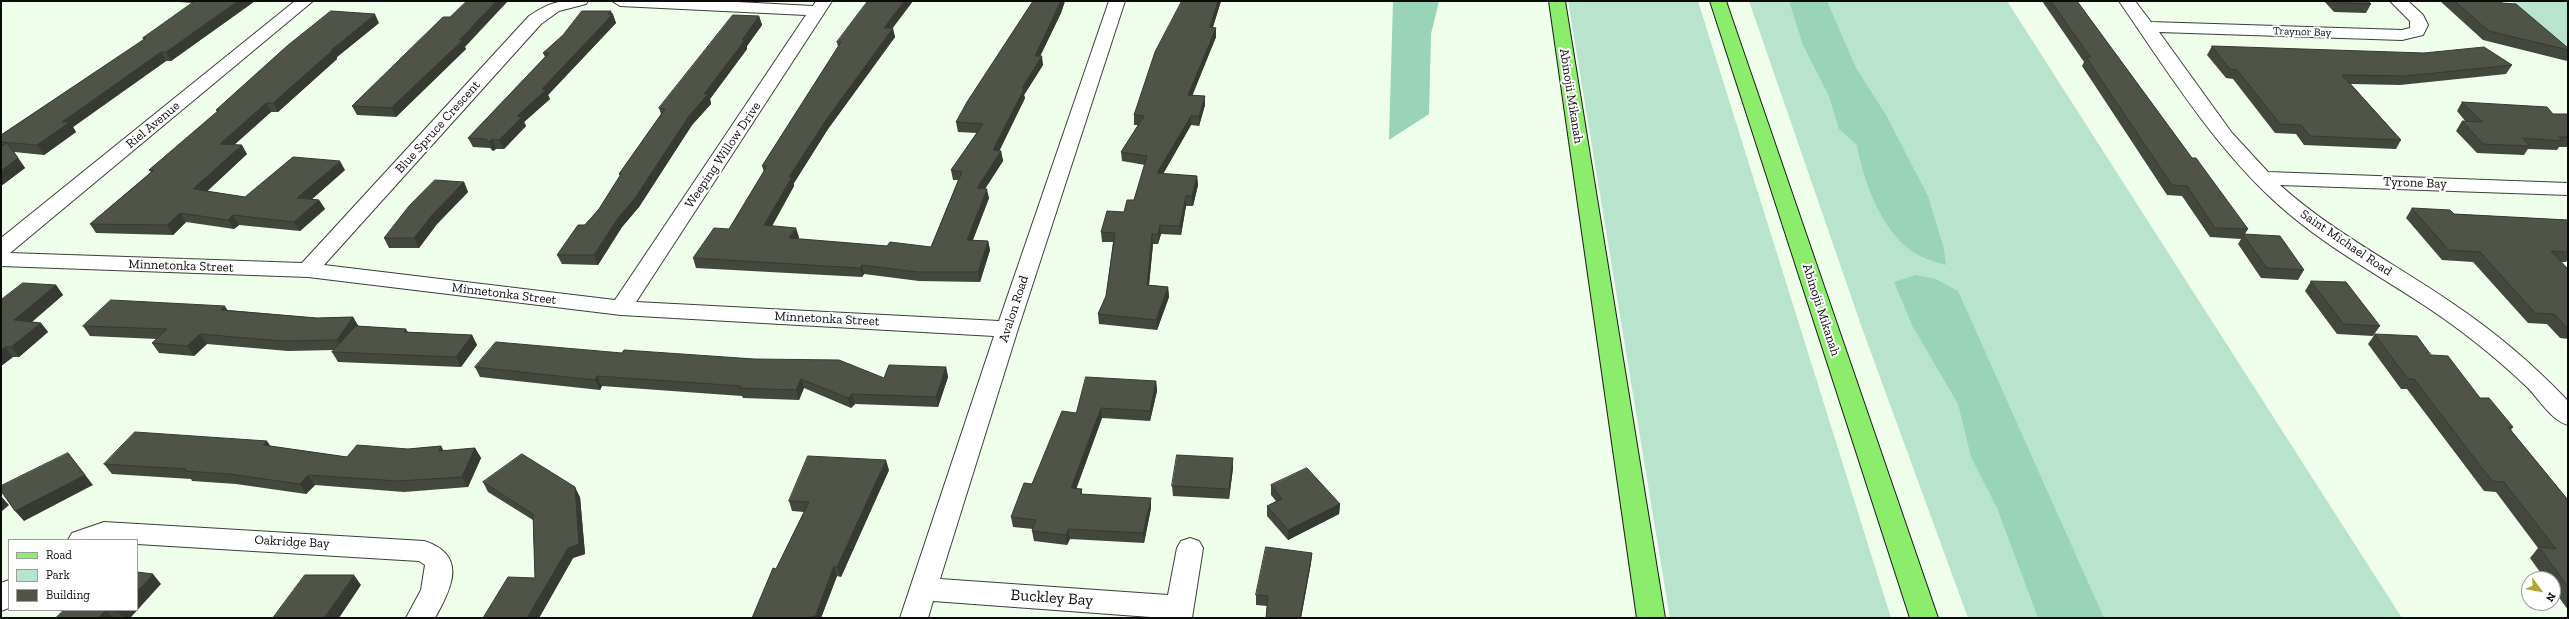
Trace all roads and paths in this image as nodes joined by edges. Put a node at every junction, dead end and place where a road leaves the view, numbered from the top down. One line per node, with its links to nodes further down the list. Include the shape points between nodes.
1 (305, 1): 13 (street, Riel Avenue)
2 (580, 1): 15 (street, Blue Spruce Crescent, via 553,7 535,20)
3 (620, 1): 9 (street)
4 (1117, 1): 17 (street, Avalon Road)
5 (1556, 1): 28 (main road, Abinojii Mikanah)
6 (1718, 1): 29 (main road, Abinojii Mikanah)
7 (2127, 1): 10 (street, Saint Michael Road)
8 (2398, 1): 10 (street, Traynor Bay, via 2417,19 2420,25 2417,30 2402,35)
9 (821, 6): 16 (street, Weeping Willow Drive)
10 (2147, 27): 11 (street, Saint Michael Road, via 2235,149)
11 (2261, 178): 12 (street, Tyrone Bay); 18 (street, Saint Michael Road, via 2317,227 2432,299 2482,334)
12 (2568, 189)
13 (1, 250)
14 (1, 259): 15 (street, Minnetonka Street)
15 (308, 270): 16 (street, Minnetonka Street)
16 (621, 308): 17 (street, Minnetonka Street)
17 (1007, 329): 22 (street, Avalon Road)
18 (2557, 393): 19 (street, Saint Michael Road)
19 (2568, 416)
20 (84, 539): 26 (street, Oakridge Bay, via 104,532 424,551 438,560 440,576 434,596)
21 (1190, 548): 25 (street, Buckley Bay)
22 (923, 589): 25 (street, Buckley Bay); 27 (street, Avalon Road)
23 (8, 592): 24 (street)
24 (1, 600)
25 (1179, 612)
26 (420, 618)
27 (914, 618)
28 (1651, 618)
29 (1924, 618)

